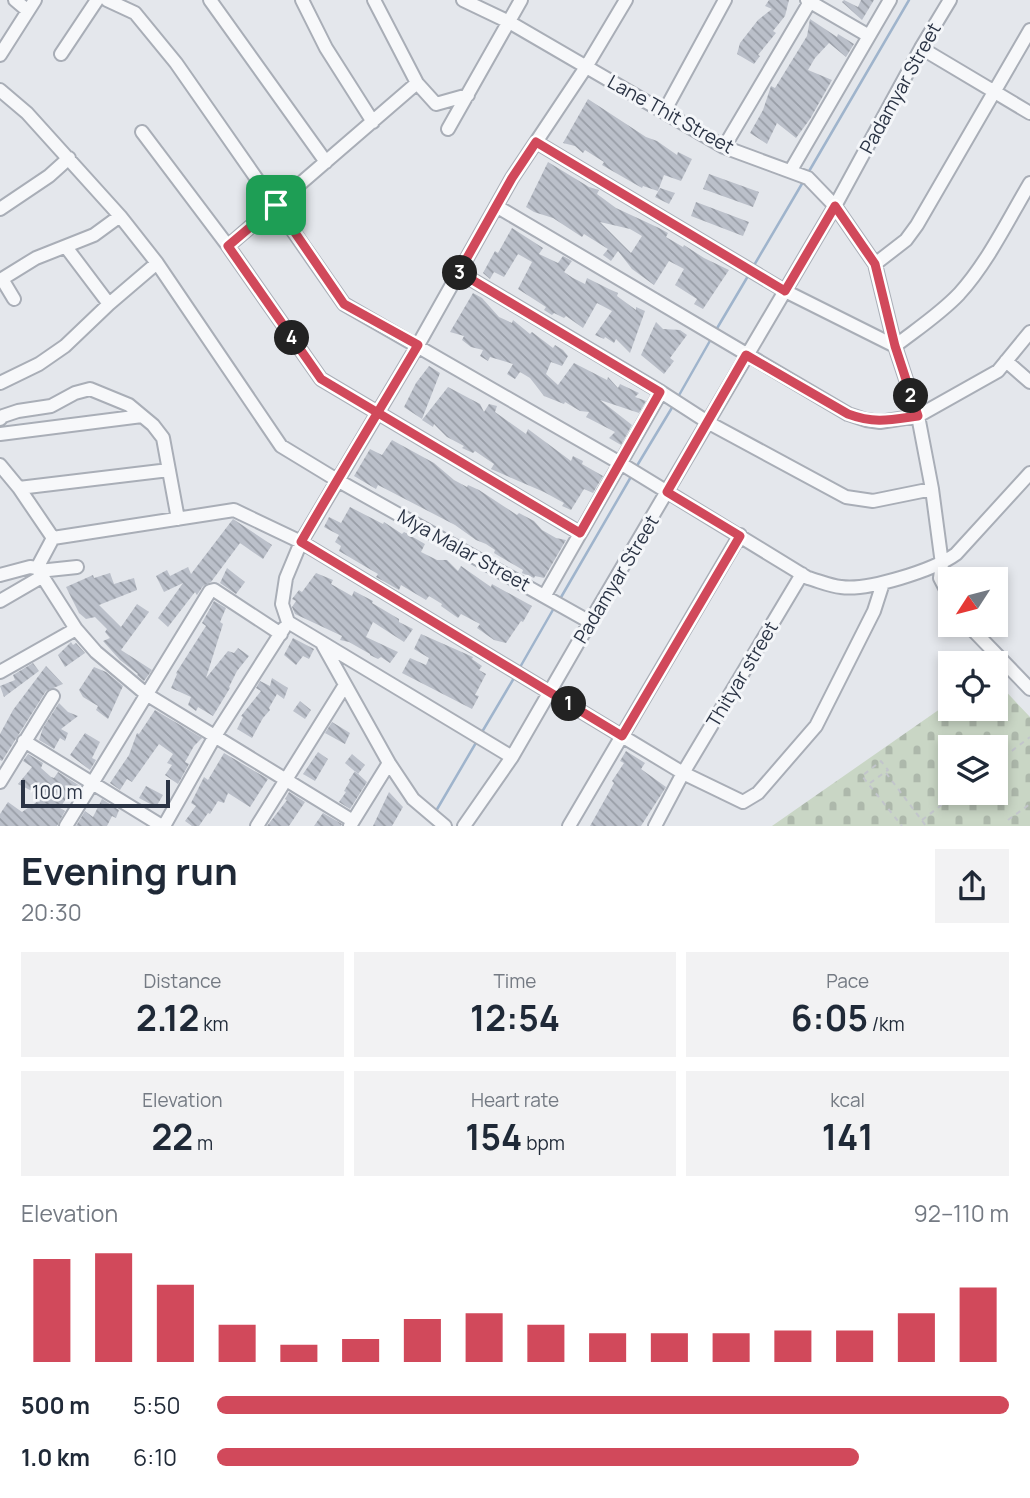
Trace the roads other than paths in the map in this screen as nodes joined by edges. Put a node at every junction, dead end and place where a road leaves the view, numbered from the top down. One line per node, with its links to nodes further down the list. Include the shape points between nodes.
1 (15, 0): 14 (street)
2 (97, 0): 20 (street)
3 (107, 0): 37 (street, via 135,13)
4 (210, 0): 34 (street)
5 (302, 0): 28 (street)
6 (374, 0): 22 (street)
7 (521, 0): 15 (street)
8 (626, 0): 21 (street)
9 (725, 0): 26 (street)
10 (890, 0): 17 (street)
11 (950, 0): 18 (street, Padamyar Street)
12 (809, 1): 17 (street); 32 (street)
13 (468, 3): 15 (street, Lane Thit Street)
14 (32, 6): 19 (street)
15 (509, 22): 21 (street, Lane Thit Street); 25 (street)
16 (1030, 30): 24 (street)
17 (869, 36): 35 (street)
18 (921, 48): 24 (street); 39 (street, Padamyar Street)
19 (1, 52)
20 (61, 54)
21 (586, 67): 26 (street, Lane Thit Street); 31 (street)
22 (417, 83): 25 (street, via 436,104); 28 (street)
23 (0, 90): 33 (street, Mya Malar Street)
24 (994, 91): 27 (street); 45 (street, via 917,225 906,240)
25 (468, 95): 29 (street)
26 (664, 112): 32 (street, Lane Thit Street)
27 (1030, 113)
28 (373, 122): 34 (street)
29 (448, 129)
30 (142, 132): 42 (street)
31 (536, 142): 38 (street); 48 (street)
32 (724, 147): 35 (street, Lane Thit Street)
33 (69, 158): 40 (street); 41 (street, Mya Malar Street)
34 (326, 162): 37 (street)
35 (791, 170): 39 (street, Lane Thit Street, via 808,178)
36 (1030, 183): 53 (street, via 960,293)
37 (276, 205): 42 (street); 52 (street, via 344,304)
38 (496, 206): 46 (street); 54 (street)
39 (835, 206): 45 (street, Lane Thit Street); 48 (street, Padamyar Street)
40 (0, 209)
41 (120, 216): 43 (street, via 94,235); 44 (street, Mya Malar Street)
42 (228, 246): 59 (street, via 321,379)
43 (66, 247): 47 (street); 50 (street)
44 (157, 263): 50 (street); 69 (street, Mya Malar Street, via 281,446)
45 (875, 264): 53 (street, Lane Thit Street)
46 (459, 272): 52 (street); 58 (street)
47 (1, 278): 49 (street)
48 (785, 291): 53 (street); 54 (street, Padamyar Street)
49 (14, 299)
50 (109, 304): 57 (street, via 65,346)
51 (1030, 332): 55 (street)
52 (418, 345): 59 (street); 65 (street)
53 (895, 346): 61 (street, Lane Thit Street)
54 (746, 355): 61 (street, via 848,414 880,422); 63 (street, Padamyar Street)
55 (1006, 361): 56 (street); 61 (street, via 998,372)
56 (1030, 382)
57 (0, 383)
58 (660, 392): 63 (street); 65 (street)
59 (377, 414): 69 (street); 74 (street)
60 (142, 416): 62 (street, via 129,405 90,389 51,406); 64 (street); 67 (street, via 163,438)
61 (918, 416): 71 (street, Lane Thit Street)
62 (0, 419)
63 (709, 423): 71 (street, via 846,497 873,501); 72 (street, Padamyar Street)
64 (0, 434)
65 (620, 463): 72 (street); 74 (street)
66 (0, 465): 70 (street)
67 (169, 470): 70 (street); 73 (street)
68 (1030, 473): 78 (street)
69 (337, 480): 77 (street); 85 (street, Mya Malar Street)
70 (19, 488): 76 (street)
71 (932, 489): 78 (street, Lane Thit Street)
72 (667, 492): 75 (street); 88 (street, Padamyar Street)
73 (178, 519): 76 (street); 77 (street, via 234,510)
74 (580, 533): 85 (street)
75 (740, 536): 82 (street); 100 (street)
76 (53, 538): 81 (street)
77 (301, 542): 87 (street, via 286,578 282,604); 96 (street)
78 (942, 564): 80 (street, Lane Thit Street); 84 (street)
79 (77, 567): 81 (street)
80 (942, 567)
81 (40, 572): 83 (street, via 30,567); 86 (street); 89 (street)
82 (802, 574): 84 (street, via 842,588); 104 (street, Thityar street)
83 (0, 575)
84 (883, 583): 104 (street, via 874,611 817,726 758,793 743,802)
85 (544, 595): 88 (street, Mya Malar Street)
86 (0, 601)
87 (288, 622): 90 (street); 92 (street)
88 (590, 622): 96 (street, Padamyar Street)
89 (76, 629): 93 (street); 97 (street)
90 (281, 634): 97 (street, via 230,599 210,591); 99 (street)
91 (979, 637): 95 (street)
92 (322, 644): 94 (street); 102 (street)
93 (0, 672)
94 (345, 685): 103 (street); 105 (street)
95 (1030, 690)
96 (550, 692): 100 (street); 102 (street, Padamyar Street)
97 (146, 694): 99 (street); 107 (street)
98 (52, 696): 101 (street)
99 (215, 736): 105 (street); 110 (street)
100 (622, 736): 104 (street); 114 (street)
101 (24, 741): 106 (street); 107 (street)
102 (512, 757): 113 (street, Padamyar Street)
103 (388, 763): 108 (street); 112 (street, via 413,799)
104 (683, 773): 115 (street, Thityar street)
105 (286, 779): 108 (street); 111 (street)
106 (0, 782)
107 (92, 782): 109 (street); 110 (street)
108 (352, 823)
109 (66, 826)
110 (163, 826)
111 (257, 826)
112 (445, 826)
113 (464, 826)
114 (569, 826)
115 (654, 826)

